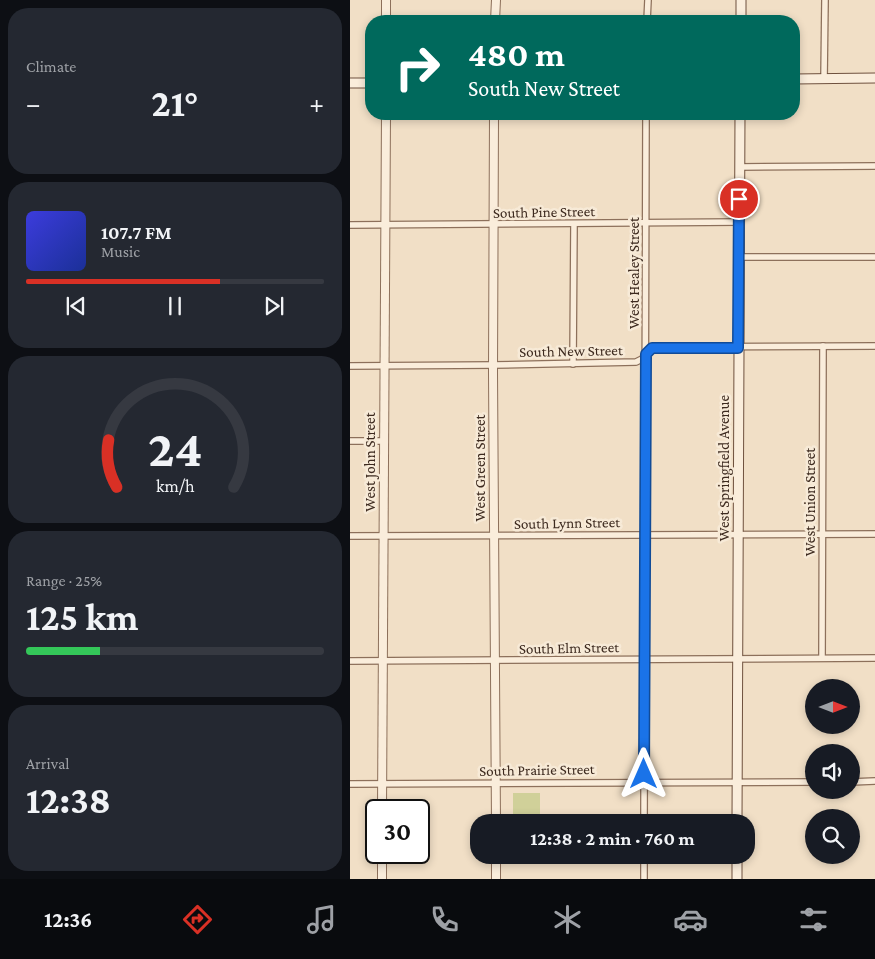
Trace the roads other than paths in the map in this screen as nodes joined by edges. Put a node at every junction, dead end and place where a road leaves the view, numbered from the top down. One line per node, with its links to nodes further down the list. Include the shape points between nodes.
1 (386, 0): 6 (street)
2 (496, 0): 7 (street)
3 (648, 0): 8 (street)
4 (741, 0): 9 (main road)
5 (825, 0): 12 (street)
6 (386, 15)
7 (495, 15)
8 (647, 15)
9 (740, 15)
10 (875, 78): 12 (main road)
11 (800, 79): 12 (main road)
12 (824, 79)
13 (350, 83): 14 (main road)
14 (365, 83)
15 (386, 120): 25 (street, West John Street)
16 (494, 120): 26 (street, West Green Street)
17 (646, 120): 21 (street, West Healey Street)
18 (740, 120): 20 (main road, West Springfield Avenue)
19 (875, 166): 20 (street)
20 (739, 167): 22 (main road, West Springfield Avenue)
21 (646, 222): 22 (street, South Pine Street); 23 (street, South Pine Street); 32 (street, West Healey Street)
22 (739, 222): 27 (main road, West Springfield Avenue)
23 (574, 224): 26 (street, South Pine Street); 33 (street)
24 (350, 225): 25 (street, South Pine Street)
25 (386, 225): 26 (street, South Pine Street); 34 (street, West John Street)
26 (494, 225): 35 (street, West Green Street)
27 (739, 257): 28 (street); 31 (main road, West Springfield Avenue)
28 (875, 257)
29 (823, 346): 30 (street, South New Street); 31 (street, South New Street); 40 (street, West Union Street)
30 (875, 346)
31 (738, 348): 32 (street, South New Street, via 652,348); 42 (main road, West Springfield Avenue)
32 (646, 354): 33 (street, South New Street, via 638,362); 39 (street, West Healey Street)
33 (573, 364): 35 (street, South New Street)
34 (385, 365): 35 (street, South New Street); 36 (street, South New Street); 38 (street, West John Street)
35 (493, 365): 45 (street, West Green Street)
36 (350, 366)
37 (350, 441): 38 (street)
38 (384, 441): 44 (street, West John Street)
39 (644, 534): 42 (street, South Lynn Street); 45 (street, South Lynn Street); 48 (street, West Healey Street)
40 (822, 534): 41 (street, South Lynn Street); 42 (street, South Lynn Street); 46 (street, West Union Street)
41 (875, 534)
42 (737, 535): 49 (main road, West Springfield Avenue)
43 (350, 536): 44 (street, South Lynn Street)
44 (383, 536): 45 (street, South Lynn Street); 51 (street, West John Street)
45 (494, 537): 52 (street, West Green Street)
46 (822, 658): 47 (street, South Elm Street); 49 (street, South Elm Street)
47 (875, 658)
48 (644, 659): 49 (street, South Elm Street); 52 (street, South Elm Street); 55 (street, West Healey Street)
49 (737, 659): 53 (main road, West Springfield Avenue)
50 (350, 661): 51 (street, South Elm Street)
51 (383, 661): 52 (street, South Elm Street); 59 (street, West John Street)
52 (495, 661): 60 (street, West Green Street)
53 (737, 781): 55 (street, South Prairie Street); 56 (street, South Prairie Street); 64 (main road, West Springfield Avenue)
54 (875, 781): 57 (street)
55 (644, 782): 60 (street, South Prairie Street); 63 (street, West Healey Street)
56 (805, 782)
57 (860, 782)
58 (350, 784): 59 (street, South Prairie Street)
59 (382, 784): 60 (street, South Prairie Street); 61 (street, West John Street)
60 (495, 784): 62 (street, West Green Street)
61 (382, 799)
62 (496, 814)
63 (644, 814)
64 (737, 814)
65 (382, 864): 69 (street)
66 (496, 864): 70 (street)
67 (644, 864): 71 (street)
68 (736, 864): 72 (main road)
69 (382, 879)
70 (496, 879)
71 (644, 879)
72 (736, 879)

